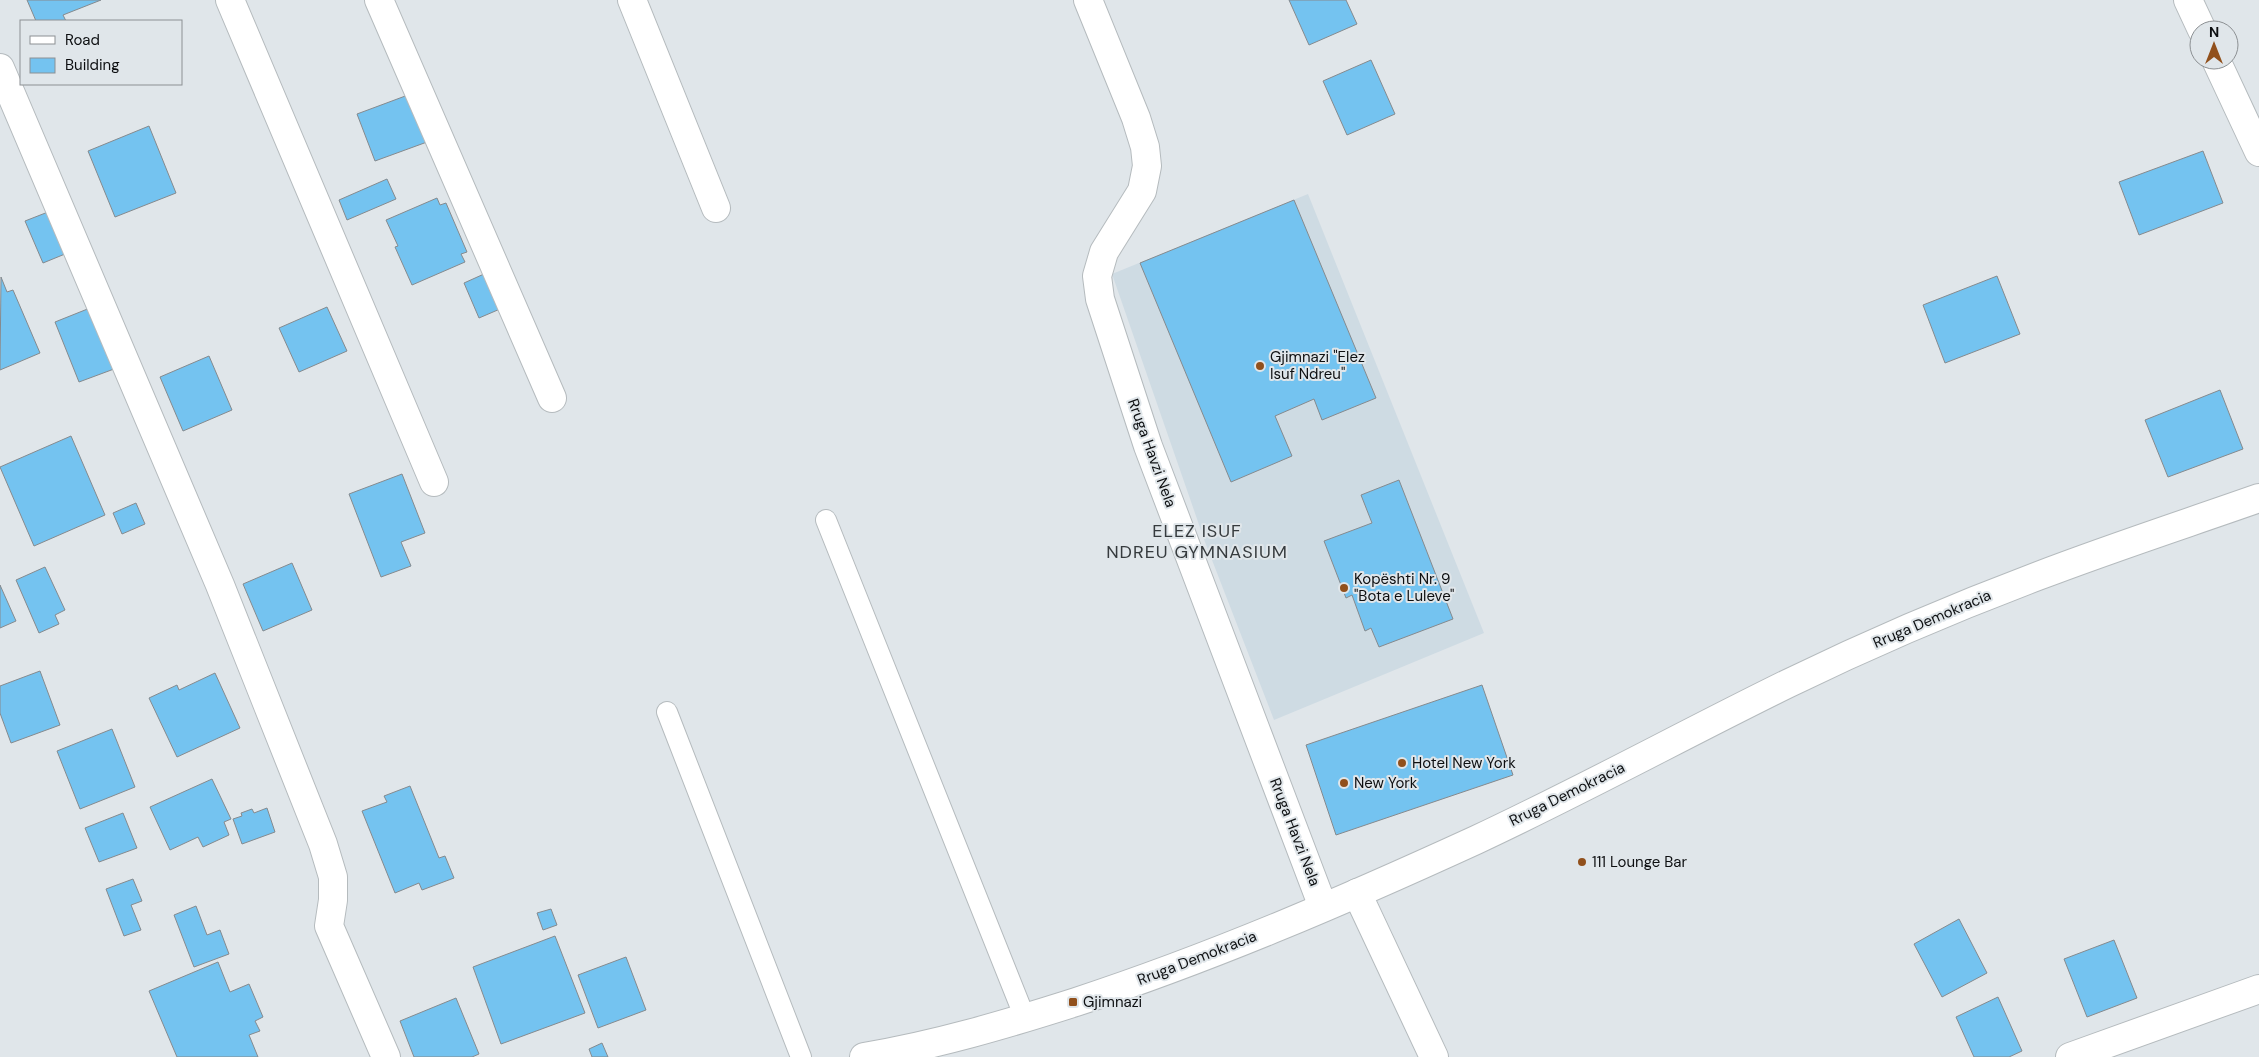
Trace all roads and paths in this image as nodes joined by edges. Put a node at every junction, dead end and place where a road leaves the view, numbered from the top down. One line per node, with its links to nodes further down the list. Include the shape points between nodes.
1 (230, 0): 12 (street)
2 (379, 0): 11 (street)
3 (632, 0): 10 (street)
4 (1088, 0): 17 (street, Rruga Havzi Nela, via 1136,118 1147,166 1142,191 1104,252 1097,276 1100,299 1148,446)
5 (2188, 0): 6 (street)
6 (2197, 20)
7 (0, 68): 21 (street, via 220,585 323,844 333,877 330,926)
8 (2221, 70): 9 (street)
9 (2259, 152)
10 (716, 208)
11 (552, 398)
12 (434, 482)
13 (2259, 498): 16 (street, Rruga Demokracia, via 2038,576 1913,626 1788,684 1478,838)
14 (826, 520): 19 (lane)
15 (667, 712): 22 (lane)
16 (1357, 893): 17 (street, Rruga Demokracia); 23 (street)
17 (1323, 907): 19 (street, Rruga Demokracia, via 1210,955)
18 (2259, 989): 24 (street)
19 (1025, 1018): 20 (street, Rruga Demokracia)
20 (871, 1056)
21 (386, 1057)
22 (801, 1057)
23 (1434, 1057)
24 (2070, 1057)

